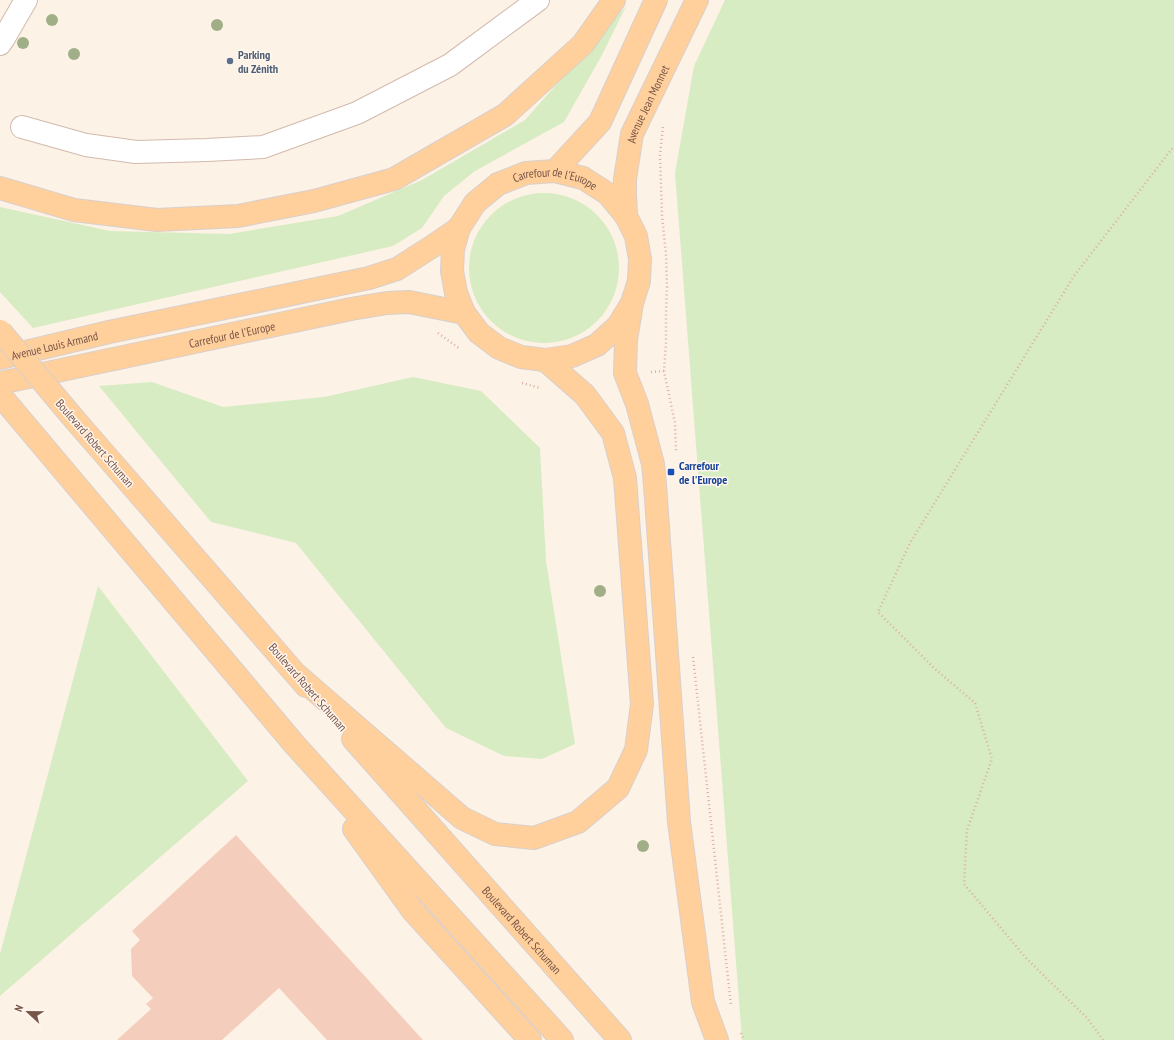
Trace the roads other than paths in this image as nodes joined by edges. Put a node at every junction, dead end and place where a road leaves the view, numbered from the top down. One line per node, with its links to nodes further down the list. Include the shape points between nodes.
1 (26, 0): 6 (lane)
2 (538, 0): 7 (lane, via 450,65 357,113 263,147 136,152 86,145)
3 (614, 0): 9 (main road, via 583,44 504,115 394,179 314,201 238,216 157,220 74,210)
4 (656, 0): 8 (main road, via 600,122)
5 (697, 0): 10 (main road, Avenue Jean Monnet, via 632,134 625,179)
6 (0, 44)
7 (22, 127)
8 (555, 171): 10 (main road, Carrefour de l'Europe, via 583,178 608,194); 11 (main road, Carrefour de l'Europe, via 526,173 498,184 475,203)
9 (0, 188)
10 (626, 216): 12 (main road, Carrefour de l'Europe, via 636,236 640,259 639,282)
11 (459, 228): 13 (main road, Carrefour de l'Europe, via 453,249 452,271 456,293); 15 (main road, Carrefour de l'Europe, via 397,269 369,278)
12 (632, 303): 18 (main road, Carrefour de l'Europe, via 618,326 597,345 572,356); 26 (main road, via 626,340 625,373 637,404 653,464 679,822 703,1002)
13 (464, 314): 18 (main road, Carrefour de l'Europe, via 479,333 498,348 521,357); 19 (main road, Carrefour de l'Europe, via 409,302 387,303)
14 (0, 331): 21 (main road, Boulevard Robert Schuman, bridge)
15 (109, 332): 16 (main road); 17 (main road, Avenue Louis Armand)
16 (0, 349)
17 (0, 358)
18 (545, 360): 21 (main road, via 585,395 613,433 625,478 642,704 636,750 618,788 578,822 534,838 495,834 462,818)
19 (0, 383)
20 (0, 395): 22 (main road)
21 (297, 675): 25 (main road, Boulevard Robert Schuman)
22 (294, 745): 23 (main road, via 413,911); 24 (main road)
23 (530, 1040)
24 (562, 1040)
25 (620, 1040)
26 (718, 1040)

